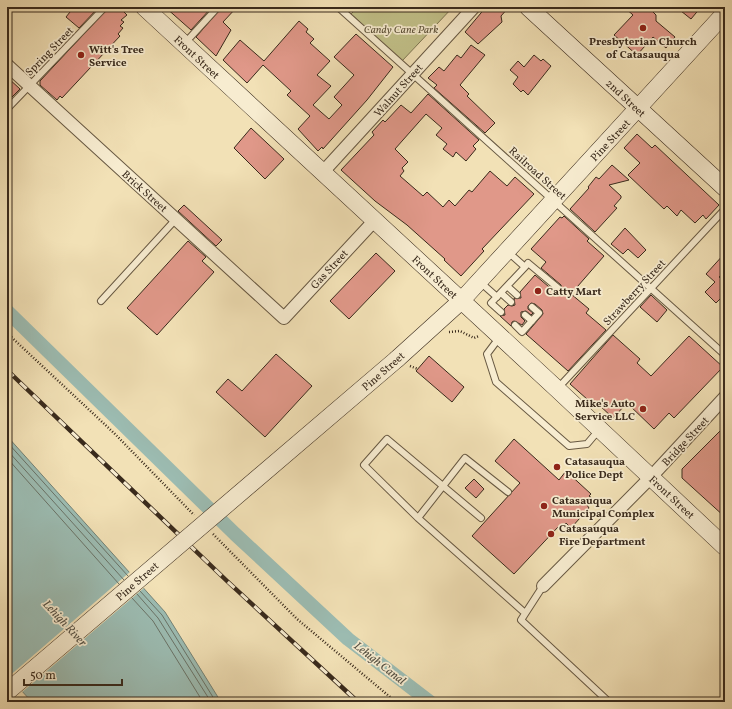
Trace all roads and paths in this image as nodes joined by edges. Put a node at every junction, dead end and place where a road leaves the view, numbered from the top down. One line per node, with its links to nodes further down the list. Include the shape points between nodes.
1 (104, 7): 11 (lane, Spring Street)
2 (144, 7): 8 (main road, Front Street)
3 (218, 7): 8 (lane)
4 (338, 7): 10 (lane, Railroad Street)
5 (474, 7): 10 (street, Walnut Street)
6 (528, 7): 13 (main road, 2nd Street)
7 (725, 14): 13 (main road, Pine Street)
8 (184, 44): 14 (main road, Front Street)
9 (7, 65): 11 (street, Brick Street)
10 (412, 75): 14 (street, Walnut Street); 16 (lane, Railroad Street)
11 (30, 86): 12 (lane, Spring Street); 18 (street, Brick Street)
12 (7, 109)
13 (638, 109): 15 (main road, 2nd Street); 16 (main road, Pine Street)
14 (322, 173): 19 (main road, Front Street)
15 (725, 188)
16 (554, 200): 20 (main road, Pine Street); 25 (lane, Railroad Street)
17 (725, 209): 25 (lane, Strawberry Street)
18 (176, 219): 28 (lane); 34 (street, Brick Street)
19 (374, 221): 29 (main road, Front Street); 34 (street, Gas Street)
20 (507, 251): 21 (lane); 22 (main road, Pine Street)
21 (525, 267): 23 (lane); 24 (lane, via 528,263)
22 (480, 281): 26 (lane); 29 (main road, Pine Street)
23 (507, 286): 26 (lane); 27 (lane)
24 (558, 288)
25 (651, 288): 40 (lane, Railroad Street); 41 (lane, Strawberry Street)
26 (499, 295): 30 (lane); 32 (lane, via 491,303)
27 (517, 295)
28 (101, 301)
29 (461, 301): 39 (main road, Front Street); 52 (main road, Pine Street, bridge, via 406,361)
30 (511, 302)
31 (532, 307): 35 (lane, via 539,314)
32 (501, 312)
33 (525, 315): 35 (lane)
34 (284, 318)
35 (532, 321): 39 (lane)
36 (515, 325): 39 (lane)
37 (446, 333): 38 (path, via 460,331 474,338)
38 (479, 336)
39 (512, 338): 41 (main road, Front Street); 43 (lane, via 487,354 496,382 570,446 587,444)
40 (725, 355)
41 (557, 389): 43 (main road, Front Street)
42 (725, 397): 44 (street, Bridge Street)
43 (600, 429): 44 (main road, Front Street)
44 (651, 477): 49 (main road, Front Street); 50 (street, Bridge Street)
45 (443, 485): 46 (lane, via 465,458); 47 (lane); 47 (lane, via 388,440 364,465); 48 (lane)
46 (508, 492)
47 (418, 518): 51 (lane)
48 (481, 518)
49 (725, 547)
50 (543, 586): 51 (lane)
51 (525, 613): 53 (lane, via 521,620)
52 (7, 692)
53 (609, 702)

